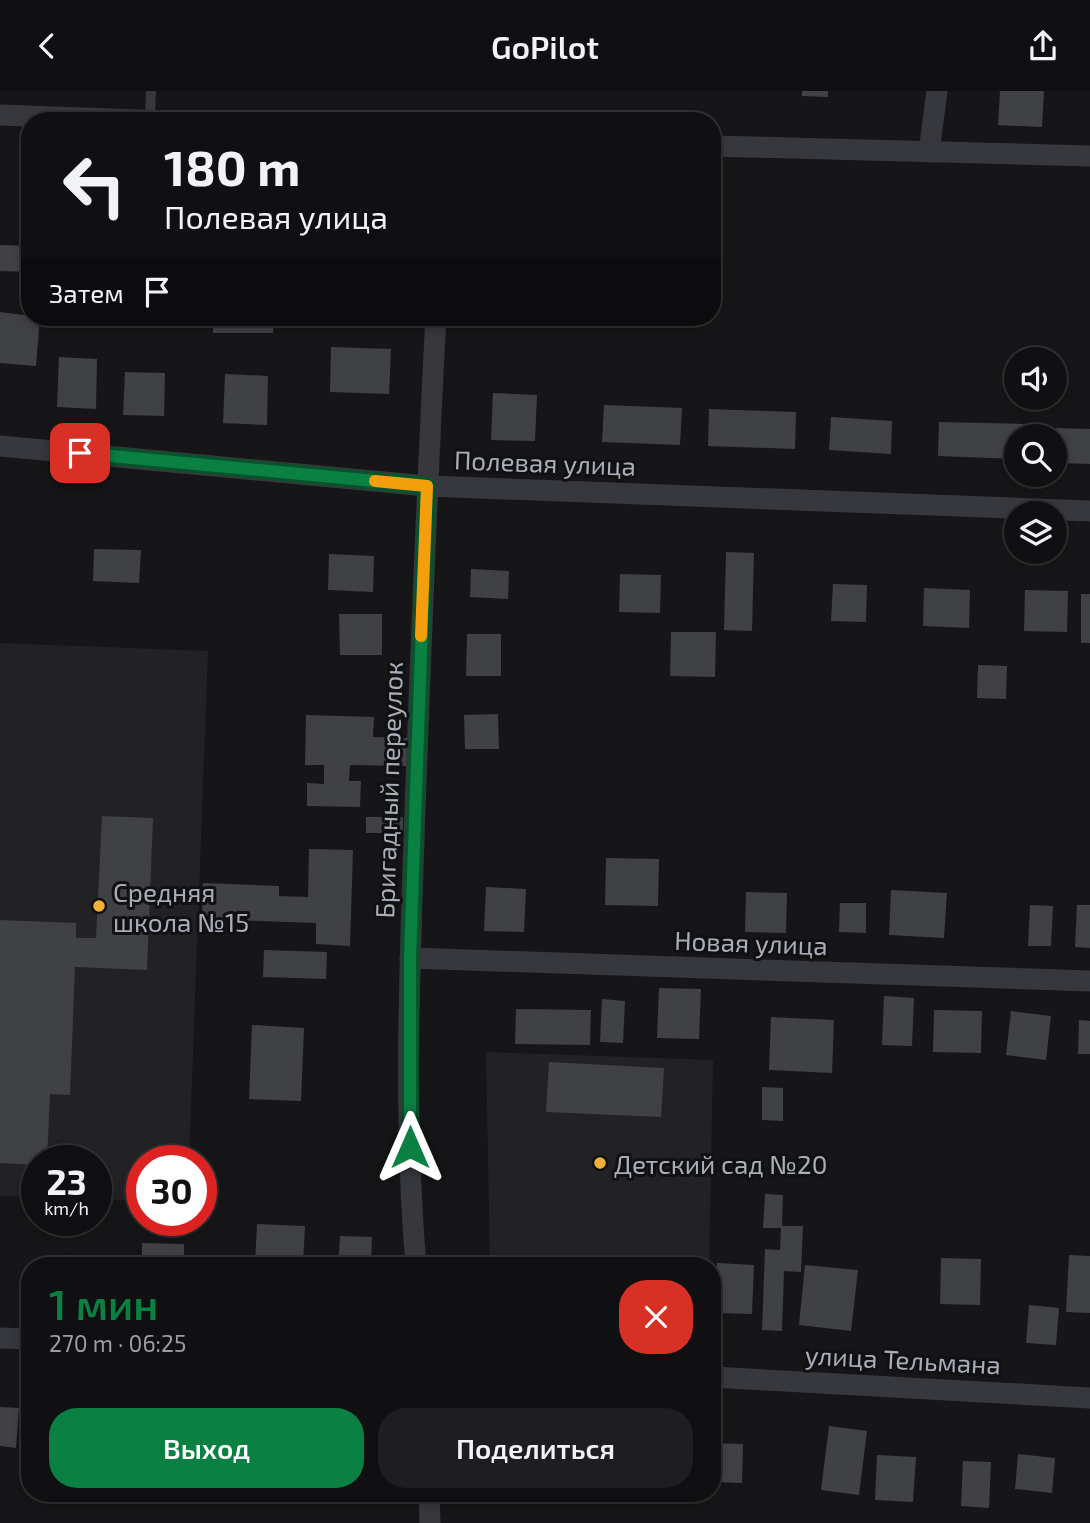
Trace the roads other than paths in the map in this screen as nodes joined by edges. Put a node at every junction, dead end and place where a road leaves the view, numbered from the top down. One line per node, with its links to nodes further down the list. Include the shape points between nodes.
1 (151, 91): 3 (lane)
2 (936, 91): 7 (street)
3 (150, 112)
4 (0, 115): 5 (street)
5 (21, 116)
6 (721, 146): 7 (street)
7 (929, 152): 8 (street)
8 (1090, 156)
9 (436, 326): 11 (street, Бригадный переулок)
10 (0, 446): 11 (street, Полевая улица)
11 (427, 486): 12 (street, Полевая улица); 13 (street, Бригадный переулок)
12 (1090, 511)
13 (410, 958): 14 (street, Новая улица); 15 (street, Бригадный переулок)
14 (1090, 981)
15 (415, 1257)
16 (0, 1338): 17 (street)
17 (21, 1339)
18 (721, 1378): 19 (street, улица Тельмана)
19 (1090, 1398)
20 (429, 1502): 21 (street)
21 (430, 1523)

